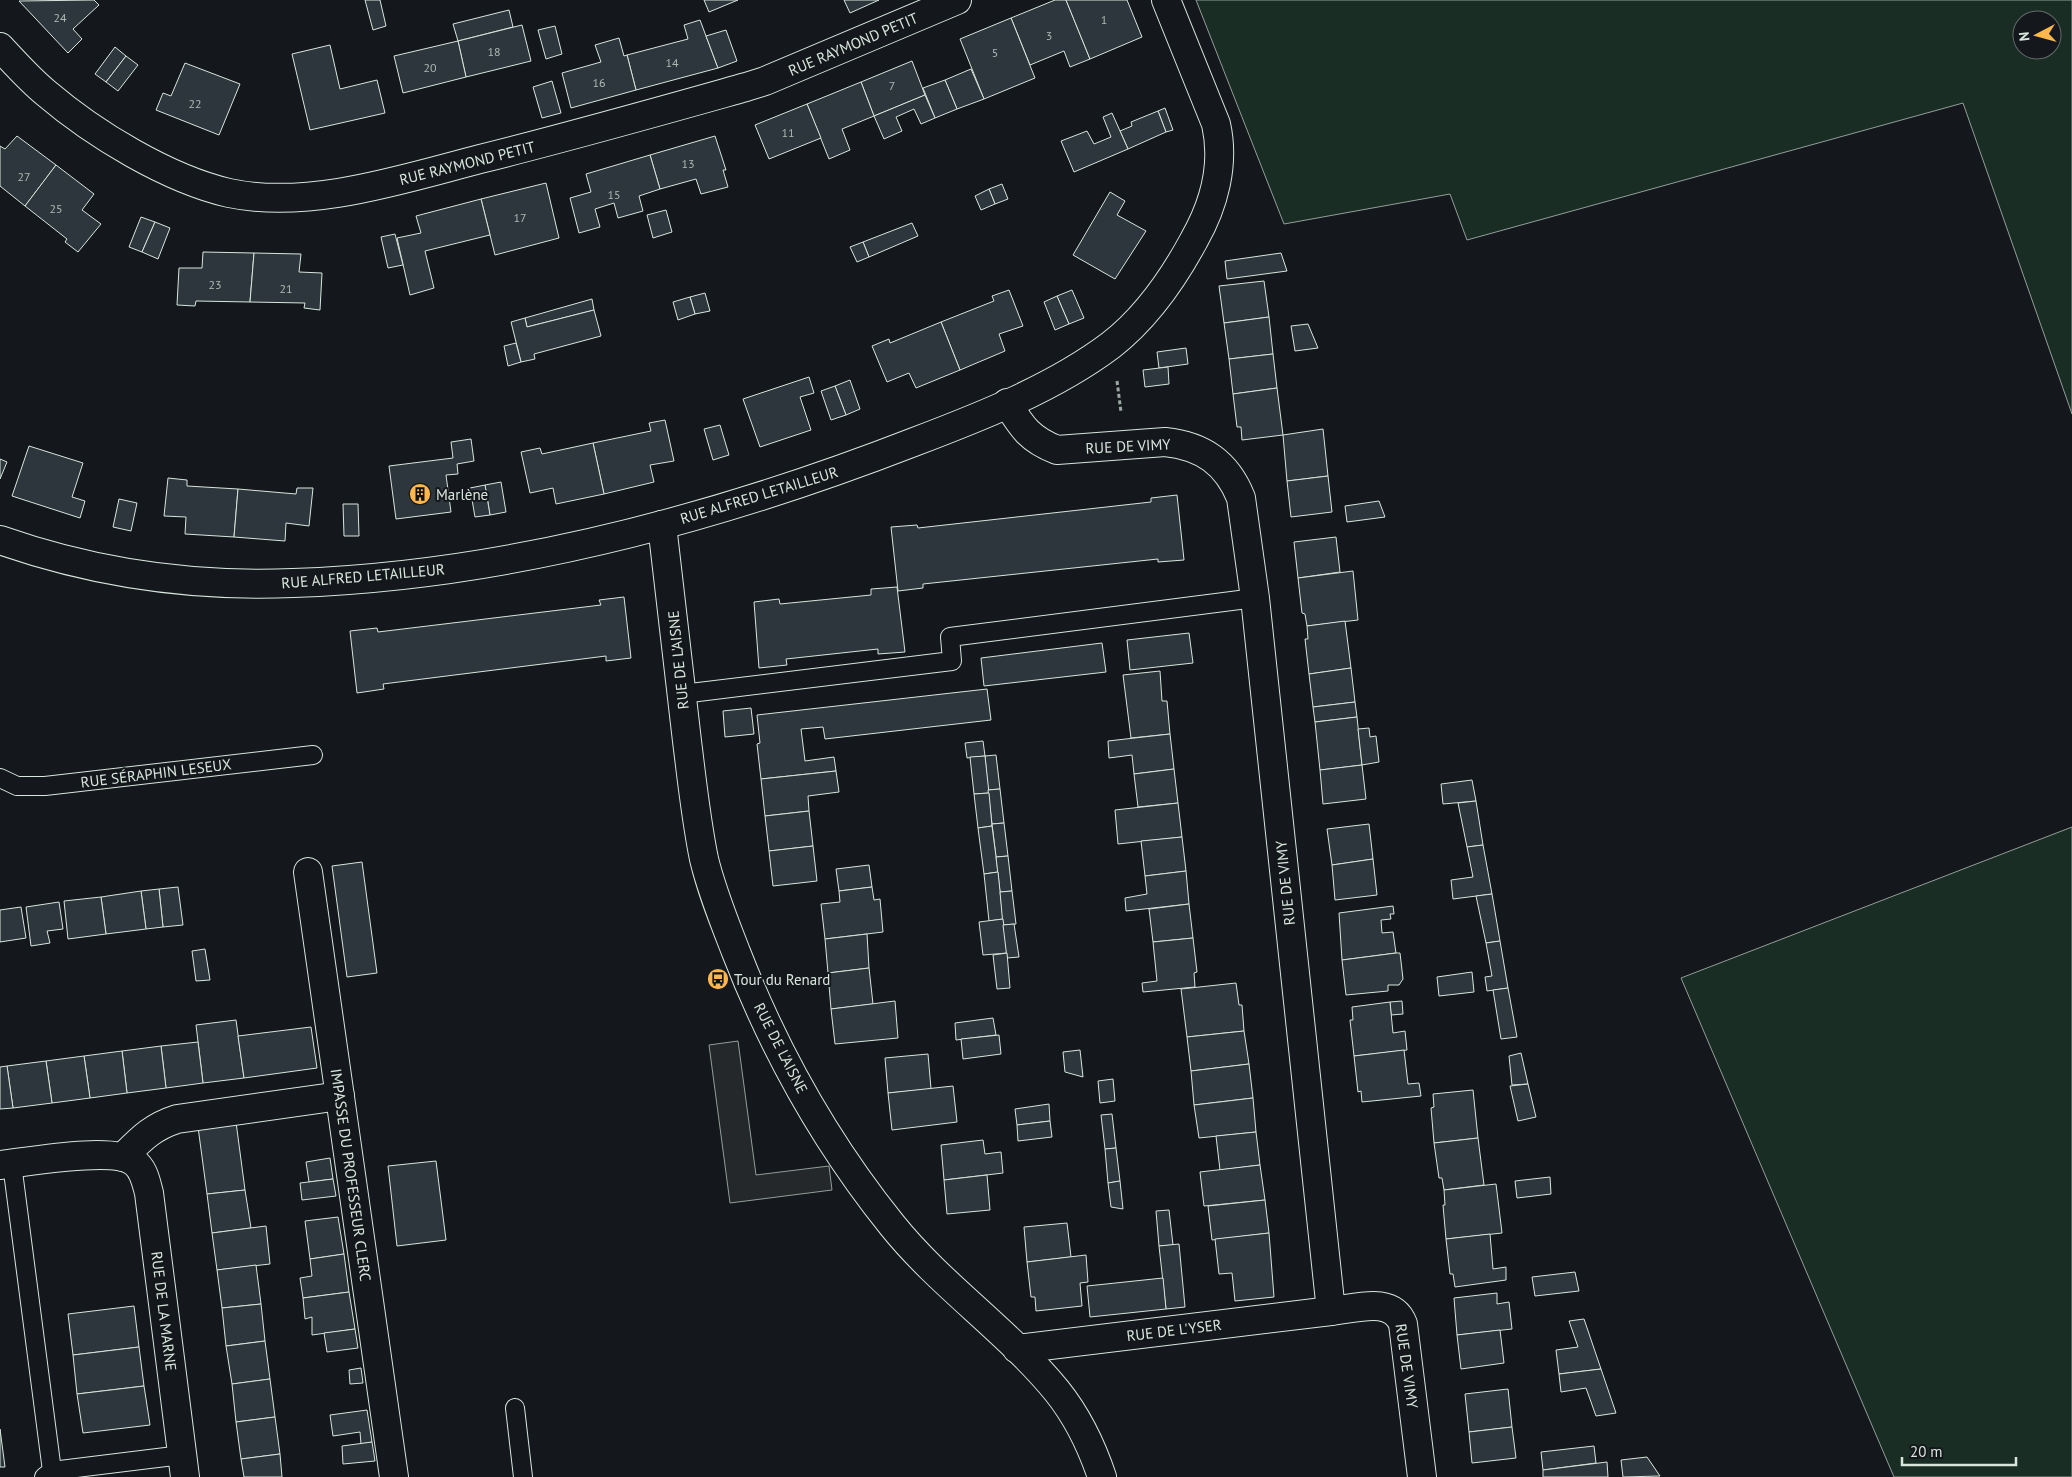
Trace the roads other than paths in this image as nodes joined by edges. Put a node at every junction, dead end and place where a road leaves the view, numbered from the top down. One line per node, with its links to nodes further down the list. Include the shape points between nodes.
1 (957, 0): 3 (street, RUE RAYMOND PETIT, via 752,85 393,182 307,196 231,193 192,182 150,162 65,108 25,74)
2 (1166, 0): 4 (street, RUE ALFRED LETAILLEUR, via 1216,124 1219,140 1218,175 1199,233 1160,295 1129,328 1093,358)
3 (0, 47)
4 (1007, 403): 5 (street, RUE ALFRED LETAILLEUR, via 855,465); 7 (street, RUE DE VIMY, via 1030,436 1057,450 1165,442 1189,446 1214,459 1235,483 1241,498)
5 (662, 525): 6 (street, RUE ALFRED LETAILLEUR, via 508,560 358,579 286,584 208,583 152,577 66,561); 8 (street, RUE DE L'AISNE)
6 (0, 540)
7 (1255, 598): 8 (lane, via 950,637 952,661); 15 (street, RUE DE VIMY)
8 (682, 694): 16 (street, RUE DE L'AISNE, via 696,812 711,885 748,984 783,1056 829,1138 893,1226 952,1289)
9 (313, 755): 10 (lane, RUE SÉRAPHIN LESEUX, via 44,786 17,786)
10 (0, 778)
11 (308, 872): 12 (street, IMPASSE DU PROFESSEUR CLERC)
12 (340, 1096): 13 (street, via 162,1124 148,1132); 20 (street, IMPASSE DU PROFESSEUR CLERC)
13 (123, 1156): 14 (street, via 93,1155); 18 (street, RUE DE LA MARNE, via 141,1170 149,1193)
14 (6, 1165): 19 (lane)
15 (1331, 1311): 16 (street, RUE DE L'YSER); 23 (street, RUE DE VIMY, via 1383,1305 1401,1317)
16 (1017, 1349): 22 (street, RUE DE L'AISNE, via 1059,1393 1091,1448)
17 (515, 1408): 21 (lane)
18 (183, 1466): 19 (lane)
19 (48, 1474)
20 (394, 1477)
21 (523, 1477)
22 (1102, 1477)
23 (1422, 1477)

